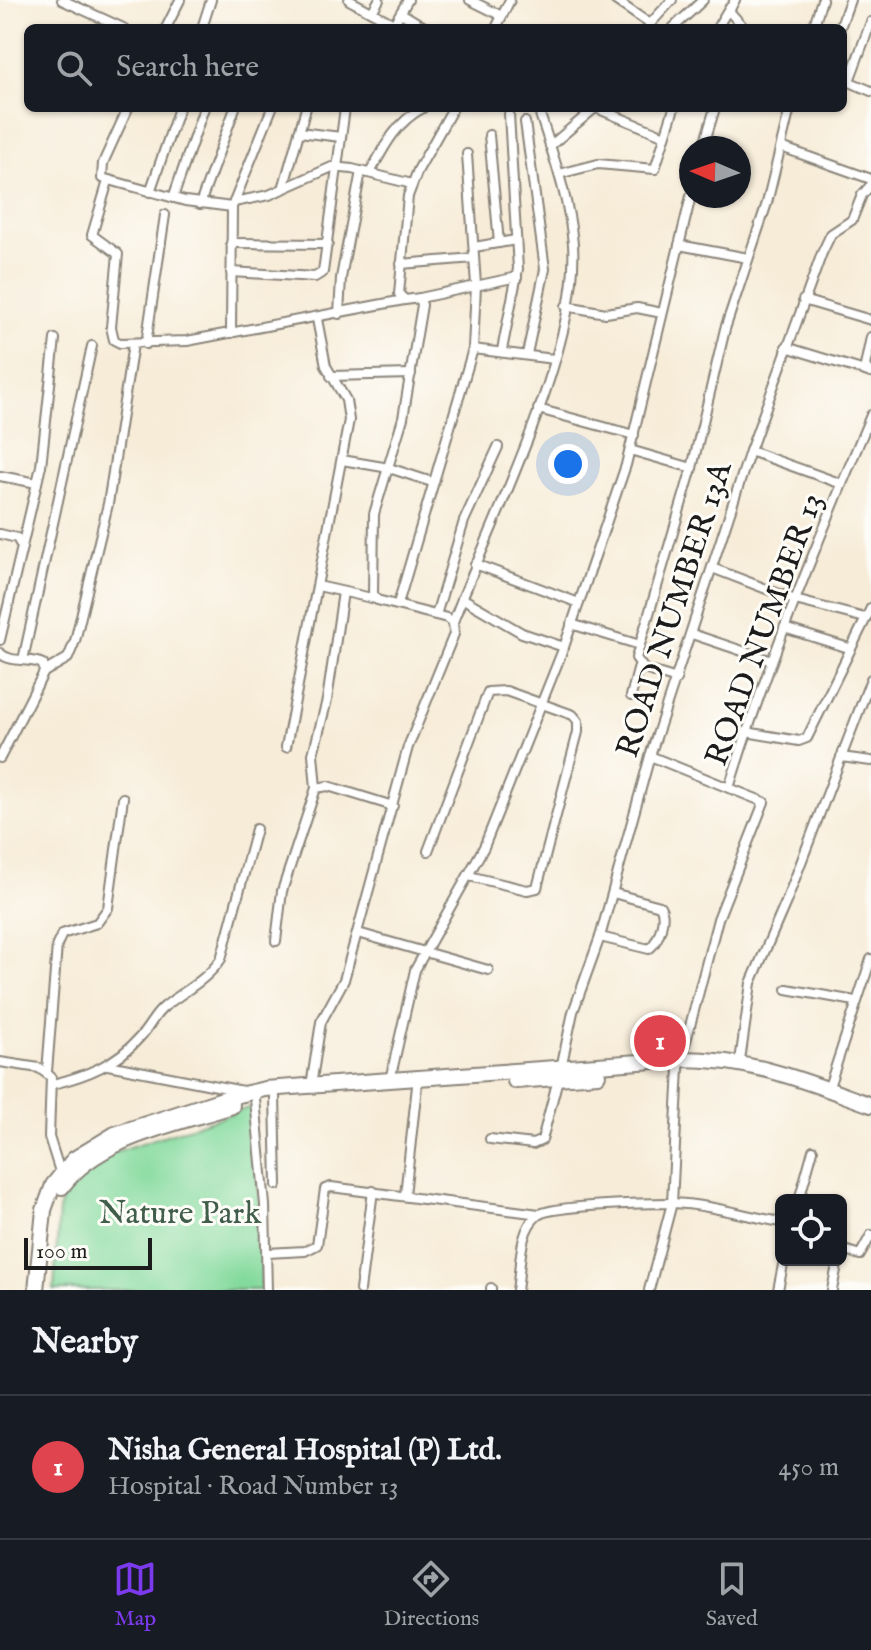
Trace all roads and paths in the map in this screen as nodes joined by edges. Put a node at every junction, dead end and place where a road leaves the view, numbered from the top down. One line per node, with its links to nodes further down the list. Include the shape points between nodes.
1 (62, 0): 14 (street)
2 (168, 0): 15 (street)
3 (211, 0): 23 (street)
4 (349, 0): 17 (street)
5 (379, 0): 17 (street)
6 (408, 0): 18 (street)
7 (470, 0): 19 (street)
8 (510, 0): 19 (street)
9 (615, 0): 10 (street, via 650,24)
10 (672, 0)
11 (703, 0): 28 (street)
12 (821, 0): 31 (street)
13 (850, 0): 32 (street)
14 (73, 2): 21 (street)
15 (179, 2): 22 (street)
16 (733, 3): 29 (street); 30 (street, via 731,16)
17 (372, 12): 24 (street)
18 (401, 13): 25 (street); 26 (street)
19 (502, 16): 27 (street)
20 (871, 22): 33 (street)
21 (115, 24)
22 (168, 24)
23 (203, 24)
24 (389, 24)
25 (393, 24)
26 (419, 24)
27 (498, 24)
28 (677, 24)
29 (720, 24)
30 (743, 24)
31 (814, 24)
32 (841, 24)
33 (847, 78)
34 (847, 80): 35 (street)
35 (871, 91)
36 (126, 112): 65 (street, via 103,163 101,172)
37 (178, 112): 69 (street)
38 (203, 112): 70 (street)
39 (234, 112): 71 (street)
40 (270, 112): 72 (street)
41 (305, 112): 53 (street)
42 (344, 112): 57 (street)
43 (416, 112): 62 (street, via 390,136)
44 (451, 112): 66 (street)
45 (539, 112): 58 (street)
46 (590, 112): 58 (street)
47 (605, 112): 55 (street)
48 (673, 112): 55 (street)
49 (714, 112): 56 (street)
50 (789, 112): 59 (street)
51 (509, 114): 75 (street)
52 (525, 122): 104 (street, via 545,269)
53 (299, 132): 57 (street); 68 (street)
54 (489, 135): 77 (street)
55 (665, 136): 63 (street, via 655,169 598,164)
56 (707, 136)
57 (341, 137): 61 (street)
58 (550, 146): 63 (street)
59 (781, 147): 64 (street); 82 (street)
60 (467, 154): 80 (street)
61 (336, 167): 62 (street); 68 (street); 78 (street)
62 (365, 172): 66 (street); 92 (street, via 341,278)
63 (559, 174): 90 (street, via 573,242)
64 (871, 179)
65 (108, 181): 69 (street); 98 (street, via 92,235 118,254 111,334 120,343)
66 (412, 184): 83 (street)
67 (871, 185): 89 (street, ROAD NUMBER 13A, via 852,220 831,234)
68 (283, 189): 72 (street)
69 (150, 192): 70 (street)
70 (173, 198): 71 (street)
71 (200, 204): 72 (street)
72 (233, 204): 76 (street)
73 (688, 208): 79 (street)
74 (165, 215): 99 (street)
75 (516, 240): 77 (street); 85 (street)
76 (231, 243): 78 (street); 84 (street)
77 (499, 243): 80 (street)
78 (328, 244): 84 (street, via 321,276)
79 (679, 245): 82 (street); 91 (street)
80 (474, 247): 81 (street)
81 (474, 258): 83 (street); 86 (street)
82 (748, 258): 117 (street)
83 (401, 264): 88 (street, via 399,294)
84 (231, 272): 95 (street)
85 (517, 277): 86 (street); 103 (street)
86 (476, 285): 87 (street); 102 (street)
87 (420, 298): 88 (street); 107 (street)
88 (405, 300): 92 (street)
89 (803, 300): 94 (street); 101 (street, ROAD NUMBER 13A)
90 (566, 306): 91 (street, via 606,313 637,308); 105 (street)
91 (662, 313): 111 (street)
92 (339, 314): 93 (street)
93 (317, 319): 95 (street); 108 (street)
94 (871, 320)
95 (231, 333): 99 (street)
96 (871, 337): 106 (street, via 865,366)
97 (55, 339): 120 (street)
98 (133, 344): 99 (street); 148 (street, via 108,504 75,641 68,658)
99 (146, 344)
100 (92, 346): 145 (street)
101 (786, 347): 106 (street); 114 (street, ROAD NUMBER 13A)
102 (473, 349): 103 (street); 119 (street)
103 (502, 350): 104 (street)
104 (527, 354): 105 (street)
105 (554, 359): 109 (street)
106 (870, 373)
107 (411, 374): 108 (street); 116 (street)
108 (331, 376): 115 (street, via 349,407)
109 (538, 409): 111 (street); 124 (street)
110 (871, 415): 121 (street, ROAD NUMBER 13)
111 (634, 435): 113 (street)
112 (498, 447): 134 (street, via 464,521)
113 (630, 450): 117 (street); 131 (street)
114 (750, 451): 121 (street); 125 (street, ROAD NUMBER 13A)
115 (342, 460): 116 (street); 126 (street)
116 (389, 468): 119 (street); 129 (street, via 373,524)
117 (692, 468): 141 (street)
118 (0, 476): 120 (street)
119 (432, 482): 132 (street)
120 (37, 483): 123 (street)
121 (842, 484): 130 (street, ROAD NUMBER 13)
122 (0, 534): 123 (street, via 17,538)
123 (22, 547): 140 (street)
124 (475, 564): 128 (street); 131 (street)
125 (712, 568): 130 (street); 139 (street, ROAD NUMBER 13A)
126 (318, 586): 127 (street); 154 (street)
127 (343, 592): 129 (street); 159 (street, via 313,754)
128 (462, 598): 136 (street); 142 (street, via 522,633)
129 (377, 600): 132 (street)
130 (795, 600): 135 (street); 138 (street, ROAD NUMBER 13)
131 (579, 603): 137 (street)
132 (398, 604): 134 (street)
133 (871, 608): 135 (street)
134 (436, 615): 136 (street)
135 (865, 618): 143 (street)
136 (453, 622): 162 (street, via 454,634 408,747)
137 (571, 624): 141 (street); 142 (street)
138 (784, 628): 143 (street); 146 (street, ROAD NUMBER 13)
139 (692, 634): 146 (street); 149 (street, ROAD NUMBER 13A)
140 (0, 640)
141 (640, 645): 147 (street)
142 (564, 647): 152 (street)
143 (849, 648): 153 (street, via 807,738)
144 (0, 653): 145 (street)
145 (23, 660): 148 (street, via 43,664)
146 (772, 661): 153 (street, ROAD NUMBER 13)
147 (639, 666): 149 (street); 151 (street)
148 (44, 672): 157 (street)
149 (677, 679): 155 (street, ROAD NUMBER 13A)
150 (871, 679): 156 (street)
151 (631, 696)
152 (541, 706): 164 (street, via 506,691 488,692); 165 (street); 165 (street, via 573,715 579,725 539,883 532,891)
153 (746, 732): 160 (street, ROAD NUMBER 13)
154 (286, 747)
155 (650, 756): 160 (street); 166 (street, ROAD NUMBER 13A)
156 (841, 757): 158 (street); 175 (street, via 751,983)
157 (0, 758)
158 (871, 761)
159 (316, 788): 162 (street, via 328,786); 169 (street, via 285,880)
160 (729, 788): 177 (street, ROAD NUMBER 13, via 764,802 718,919)
161 (123, 798): 179 (street, via 108,908 97,923 62,934 57,945)
162 (393, 806): 167 (street)
163 (256, 829): 178 (street, via 221,959 211,973 160,1010 139,1039)
164 (428, 851)
165 (469, 876): 170 (street)
166 (613, 893): 168 (street, ROAD NUMBER 13A); 168 (street, via 660,906 663,916 649,949)
167 (358, 933): 170 (street); 183 (street, via 344,980 321,1022)
168 (600, 937): 180 (street, ROAD NUMBER 13A, via 573,1012)
169 (276, 941)
170 (425, 952): 172 (street); 181 (street, via 409,990)
171 (871, 959): 174 (street)
172 (488, 970)
173 (787, 989): 174 (street)
174 (855, 1001): 185 (street)
175 (740, 1061): 177 (highway); 185 (highway)
176 (0, 1062): 179 (street)
177 (680, 1063): 180 (highway); 189 (highway, via 734,1069); 197 (street)
178 (108, 1065): 182 (street); 186 (street)
179 (47, 1072): 182 (street)
180 (559, 1073): 181 (highway); 184 (highway); 190 (street, ROAD NUMBER 13A, via 542,1140 533,1144)
181 (390, 1080): 183 (highway)
182 (53, 1084): 192 (street, via 49,1137)
183 (311, 1086): 186 (highway)
184 (417, 1086): 187 (highway); 196 (street)
185 (828, 1090): 188 (highway)
186 (251, 1096): 187 (highway); 192 (highway, via 115,1134 74,1159); 202 (street)
187 (275, 1096): 193 (street)
188 (871, 1105)
189 (871, 1114)
190 (490, 1139)
191 (813, 1150): 195 (street)
192 (63, 1178): 205 (highway, via 47,1196); 206 (highway, via 51,1215)
193 (277, 1185)
194 (373, 1191): 196 (street); 202 (street, via 325,1189 317,1245 305,1251); 208 (street)
195 (801, 1194)
196 (405, 1195): 198 (street)
197 (672, 1203): 198 (street, via 577,1206); 199 (street); 210 (street)
198 (539, 1214): 209 (street, via 524,1239)
199 (775, 1221)
200 (871, 1235): 201 (street, via 860,1255)
201 (847, 1250)
202 (267, 1253): 207 (street)
203 (783, 1266): 211 (street)
204 (837, 1266): 212 (street)
205 (36, 1290)
206 (44, 1290)
207 (267, 1290)
208 (360, 1290)
209 (517, 1290)
210 (649, 1290)
211 (778, 1290)
212 (832, 1290)

